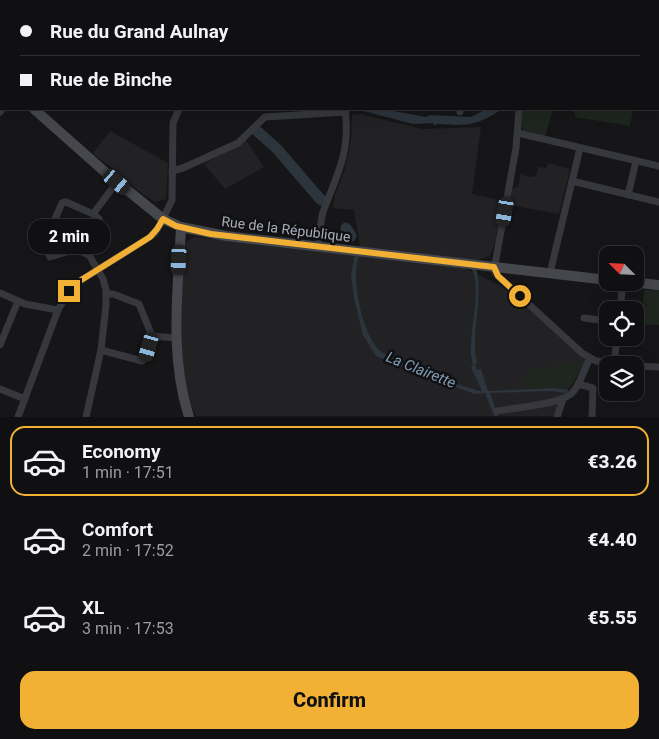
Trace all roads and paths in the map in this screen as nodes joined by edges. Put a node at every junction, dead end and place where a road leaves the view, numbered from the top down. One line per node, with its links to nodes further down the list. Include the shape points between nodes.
1 (35, 110): 11 (street, Rue de la République)
2 (178, 110): 9 (street, via 172,123)
3 (519, 110): 5 (street)
4 (346, 111): 9 (street, via 265,117 238,143); 18 (street, via 343,160 323,213)
5 (518, 133): 6 (street); 21 (street)
6 (580, 148): 7 (street); 10 (street)
7 (636, 161): 8 (street); 12 (street)
8 (659, 166)
9 (172, 171): 15 (street, via 172,200)
10 (572, 181): 12 (street); 23 (street)
11 (117, 182): 14 (street); 15 (street, Rue de la République)
12 (628, 195): 13 (street)
13 (659, 202)
14 (93, 214): 17 (street, via 62,203); 20 (street, via 99,219 100,230)
15 (163, 219): 16 (street, Rue de la République); 22 (street, via 150,237)
16 (178, 227): 18 (street, Rue de la République); 34 (street)
17 (47, 237): 19 (street); 19 (street, via 44,243 50,257)
18 (318, 247): 21 (street, Rue de la République)
19 (72, 248): 20 (street)
20 (89, 254): 22 (street)
21 (494, 267): 23 (street, Rue de la République); 37 (street, via 498,276)
22 (97, 270): 28 (street); 30 (street, via 69,291)
23 (550, 273): 24 (street, Rue de la République)
24 (599, 279)
25 (644, 283): 26 (street)
26 (659, 285)
27 (0, 293): 29 (street)
28 (106, 294): 33 (street, via 139,304); 36 (street)
29 (18, 301): 30 (street); 35 (street)
30 (58, 310): 43 (street)
31 (584, 318): 32 (street)
32 (599, 320)
33 (152, 336): 34 (street); 36 (street, via 142,361)
34 (175, 338): 48 (street, via 179,375)
35 (0, 345)
36 (101, 350): 47 (street)
37 (590, 358): 38 (street); 41 (street)
38 (599, 362)
39 (644, 366): 40 (street)
40 (659, 367)
41 (578, 384): 44 (street, via 572,394); 50 (street, via 594,388)
42 (0, 389): 43 (street)
43 (25, 399): 46 (street)
44 (563, 399): 45 (street); 49 (street)
45 (496, 411)
46 (18, 416)
47 (86, 416)
48 (189, 416)
49 (557, 416)
50 (592, 416)

